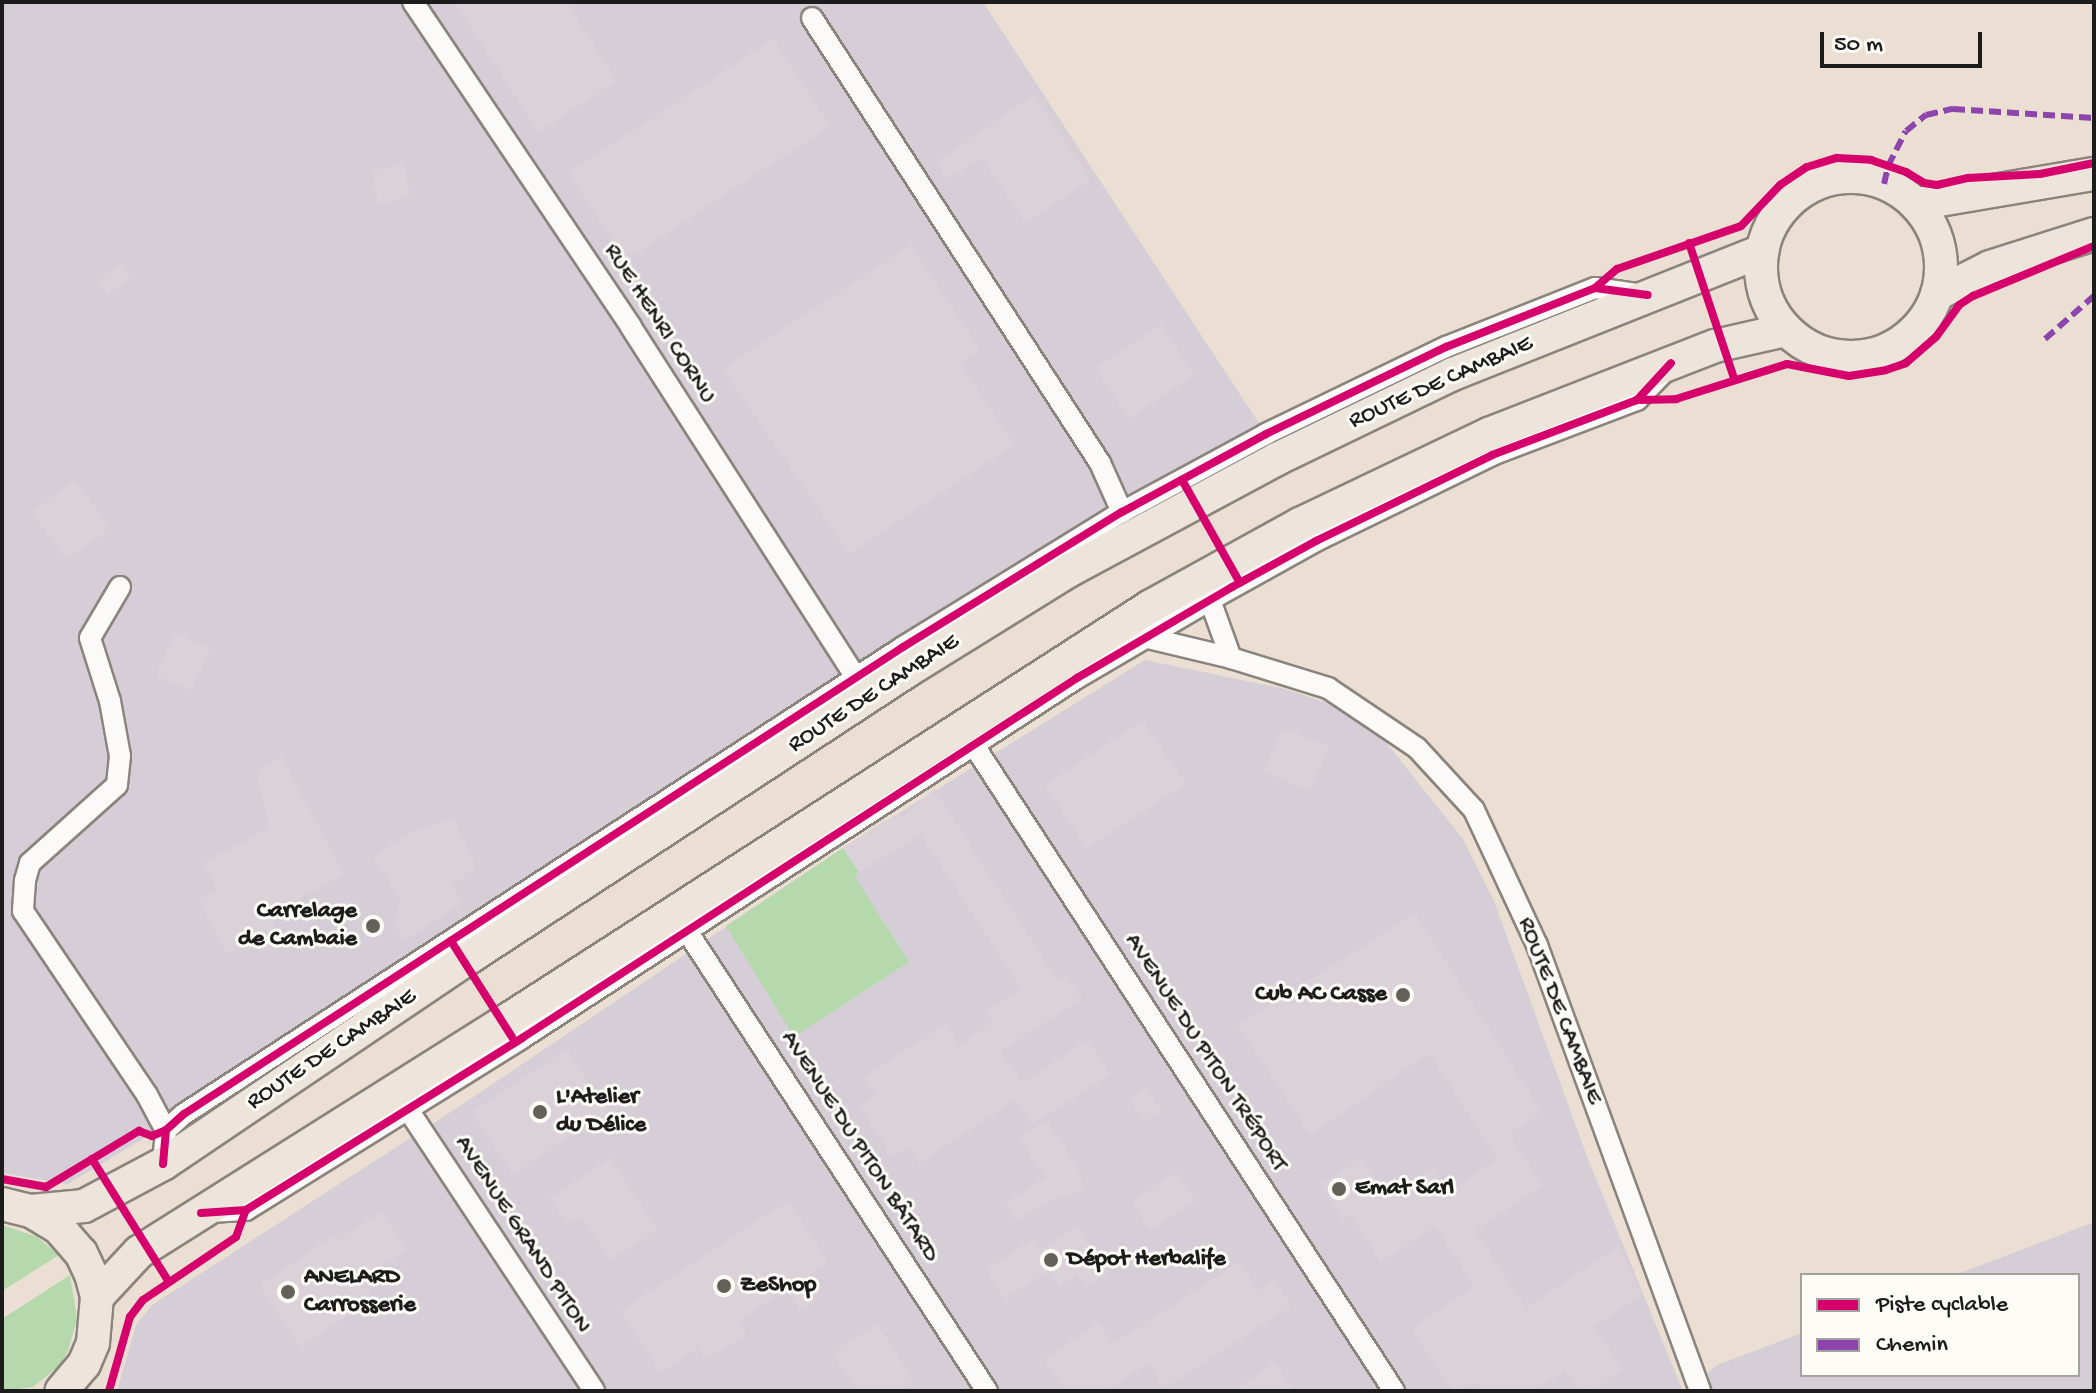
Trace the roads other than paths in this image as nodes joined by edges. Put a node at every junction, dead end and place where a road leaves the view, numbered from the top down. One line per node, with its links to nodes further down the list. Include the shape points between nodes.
1 (413, 2): 16 (street, RUE HENRI CORNU, via 615,302)
2 (812, 18): 11 (street, via 1100,463)
3 (2094, 174): 4 (main road)
4 (1916, 204): 6 (main road, via 1893,187 1866,178 1811,185 1771,224); 7 (main road, via 1938,243 1942,269)
5 (2094, 234): 7 (main road, via 1990,267)
6 (1762, 251): 8 (main road, ROUTE DE CAMBAIE); 9 (main road, via 1765,293)
7 (1937, 294): 9 (main road, via 1925,320 1906,340 1881,353 1853,358 1825,354)
8 (1648, 295): 11 (street, via 1595,288 1446,347 1266,434); 21 (main road, ROUTE DE CAMBAIE, via 1453,374 1277,459 1070,570 470,957)
9 (1786, 330): 10 (main road, via 1715,346)
10 (1671, 363): 13 (street, via 1637,400 1492,455); 23 (main road, via 1489,434 1300,524 1151,606)
11 (1122, 512): 16 (street)
12 (120, 587): 20 (street, via 90,638 110,701 120,756 117,785 30,863 23,911)
13 (1210, 600): 14 (street); 15 (street)
14 (1148, 638): 15 (street, ROUTE DE CAMBAIE); 17 (street)
15 (1231, 658): 29 (street, ROUTE DE CAMBAIE, via 1328,688 1417,748 1474,810 1537,945)
16 (856, 678): 20 (street)
17 (973, 744): 18 (street); 28 (street, AVENUE DU PITON TRÉPORT)
18 (687, 931): 19 (street); 27 (street, AVENUE DU PITON BÂTARD)
19 (407, 1108): 23 (street, via 246,1210); 26 (street, AVENUE GRAND PITON)
20 (166, 1130): 21 (street)
21 (163, 1164): 22 (main road, ROUTE DE CAMBAIE, via 84,1206)
22 (16, 1208): 24 (main road, ROUTE DE CAMBAIE, via 59,1228 81,1253)
23 (201, 1213): 24 (main road, via 139,1252)
24 (97, 1297): 25 (main road, ROUTE DE CAMBAIE, via 93,1343)
25 (68, 1388)
26 (594, 1391)
27 (987, 1391)
28 (1394, 1391)
29 (1700, 1391)

